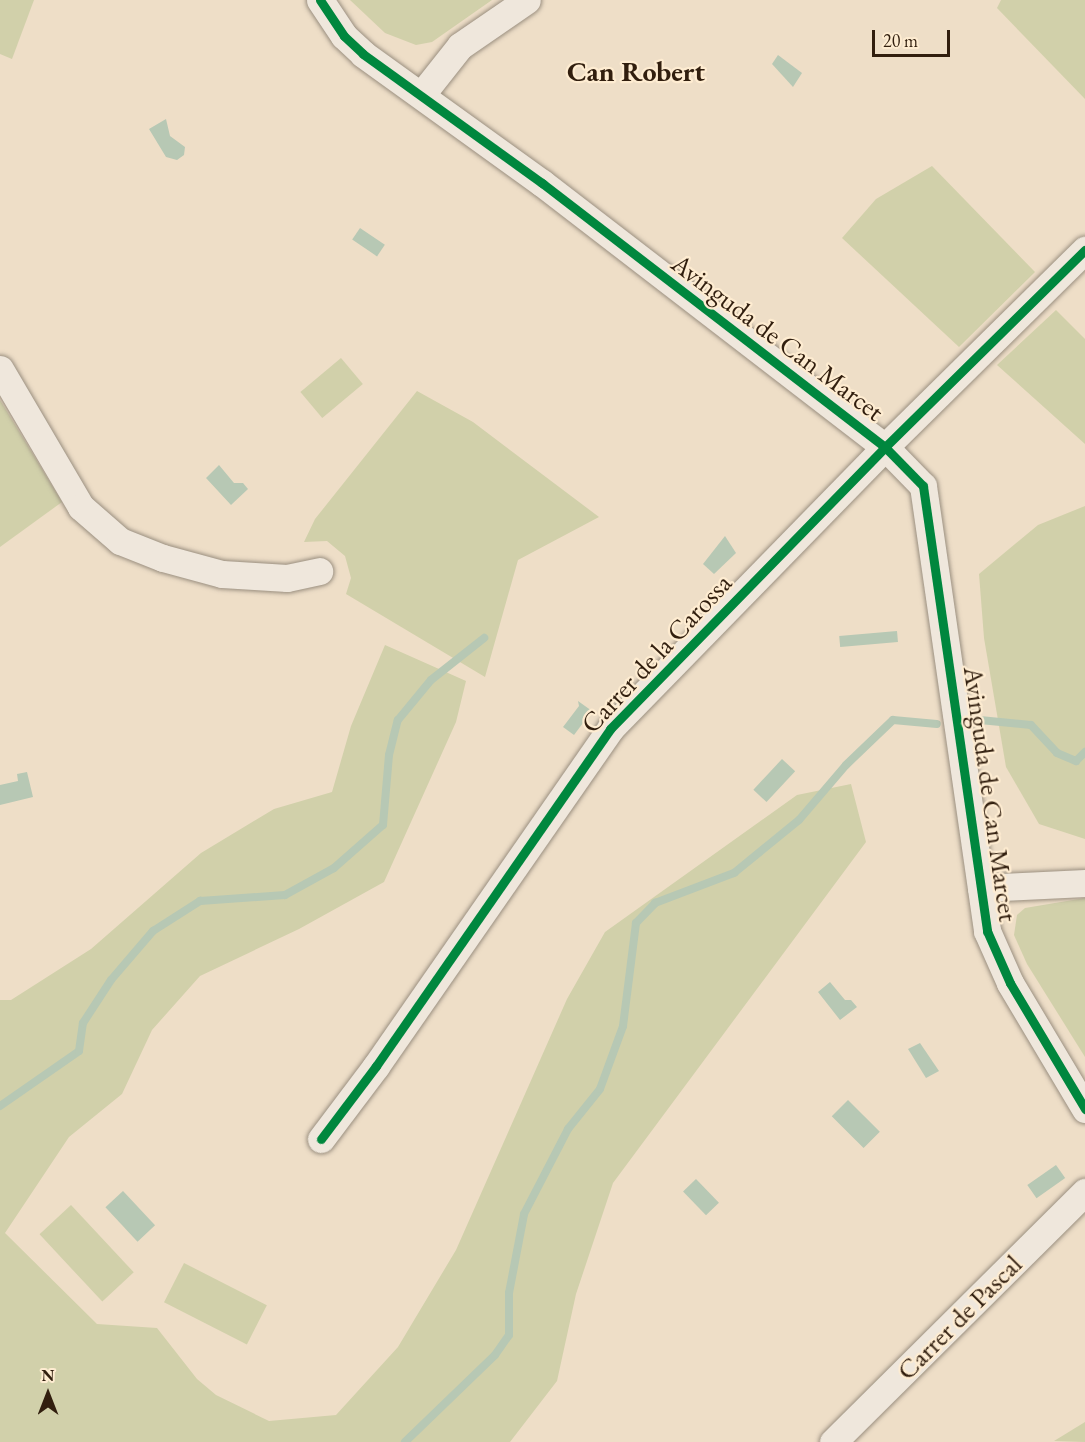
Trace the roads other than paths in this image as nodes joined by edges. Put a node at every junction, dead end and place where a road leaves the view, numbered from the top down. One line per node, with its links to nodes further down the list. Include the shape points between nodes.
1 (320, 0): 3 (street, Avinguda de Can Marcet, via 344,36 363,54)
2 (526, 0): 3 (street, via 460,46)
3 (422, 94): 6 (street, Avinguda de Can Marcet)
4 (1085, 250): 6 (street, Carrer de la Carossa)
5 (0, 369): 7 (street, via 81,507 120,541 222,574 287,578)
6 (885, 447): 9 (street, Avinguda de Can Marcet, via 923,486); 11 (street, Carrer de la Carossa, via 610,729)
7 (319, 572)
8 (1085, 883): 9 (street)
9 (981, 888): 10 (street, Avinguda de Can Marcet, via 987,931 998,959)
10 (1085, 1109)
11 (321, 1139)
12 (1085, 1192): 13 (street, Carrer de Pascal)
13 (833, 1442)

